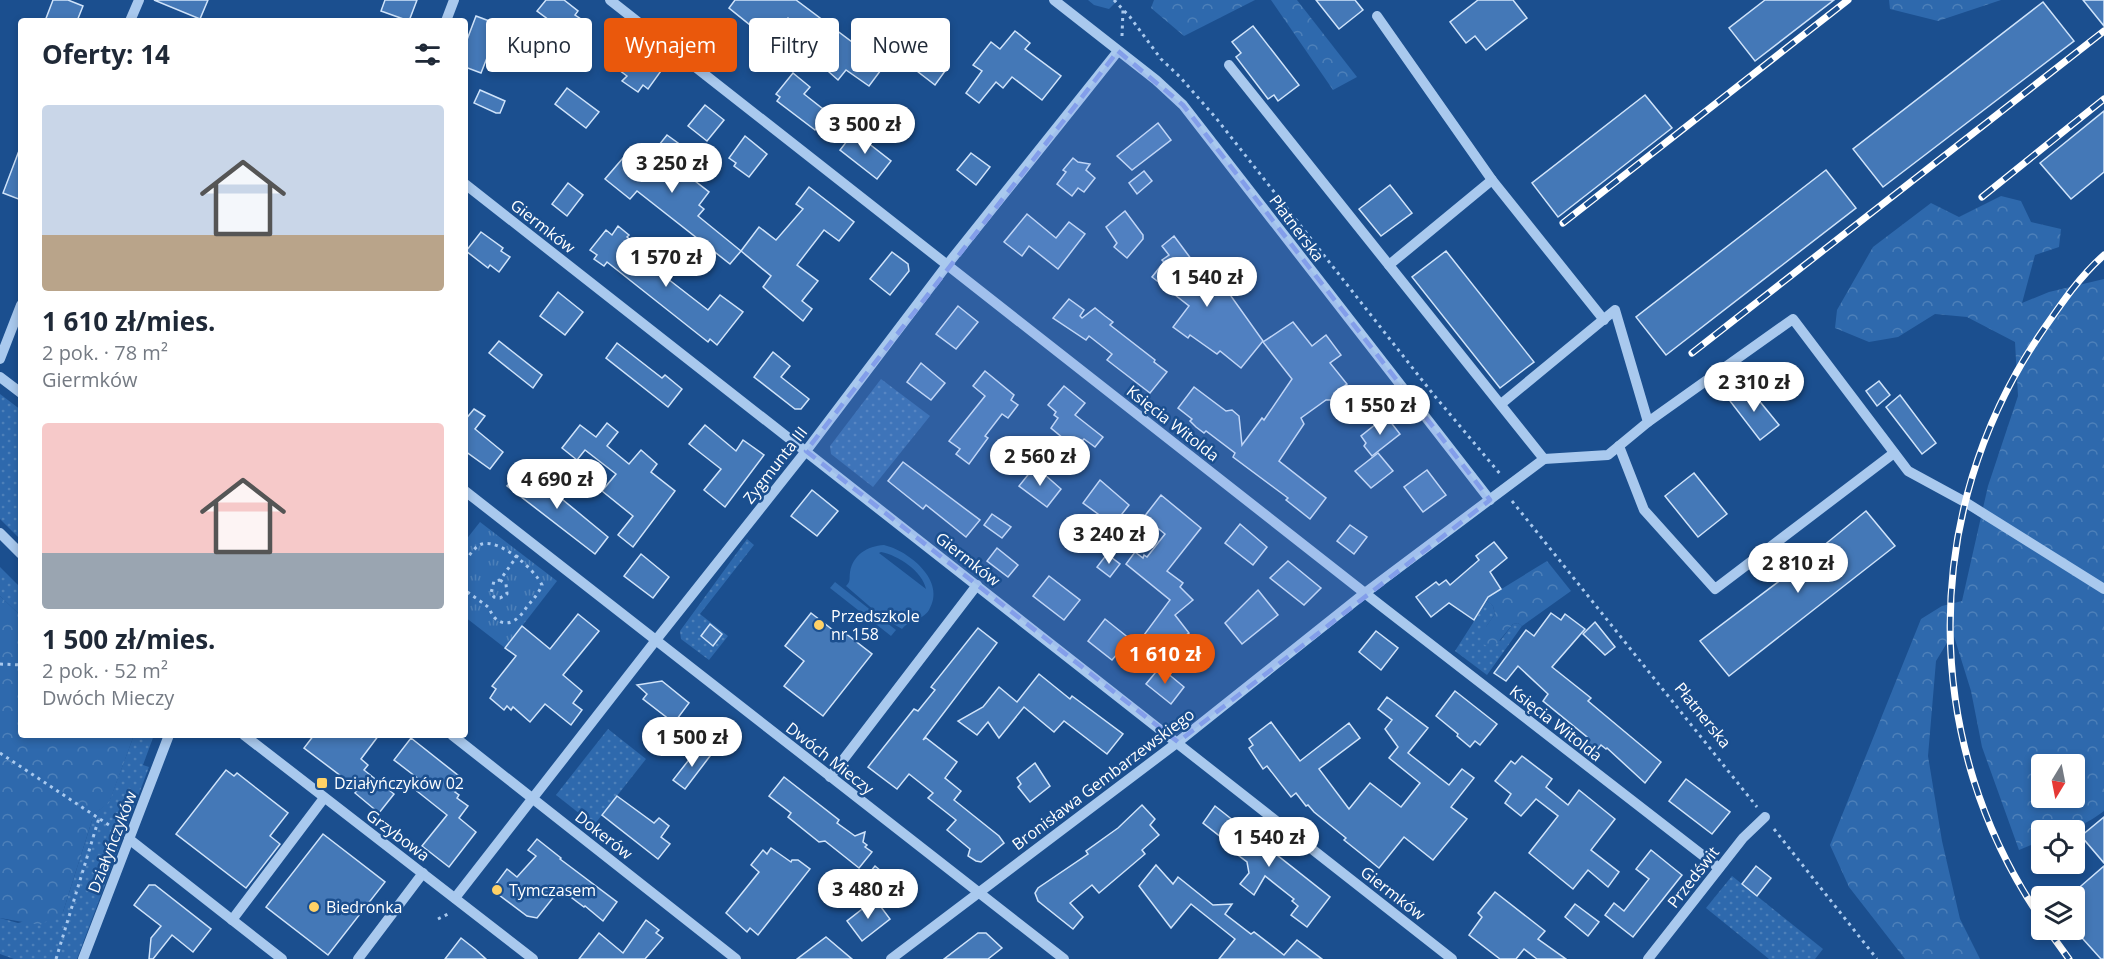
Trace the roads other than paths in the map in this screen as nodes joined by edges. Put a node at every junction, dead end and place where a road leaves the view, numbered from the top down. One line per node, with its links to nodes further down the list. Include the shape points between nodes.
1 (138, 0): 6 (street)
2 (454, 0): 7 (street)
3 (610, 0): 12 (street, Księcia Witolda)
4 (1054, 0): 8 (street, Płatnerska)
5 (1377, 16): 10 (street)
6 (131, 18)
7 (447, 18)
8 (1118, 51): 12 (street, Zygmunta III); 26 (street, Płatnerska, via 1183,105)
9 (1229, 65): 13 (street)
10 (1492, 180): 13 (street); 15 (street)
11 (468, 186): 22 (street, Giermków)
12 (947, 265): 22 (street, Zygmunta III); 31 (street, Księcia Witolda)
13 (1389, 265): 19 (street)
14 (18, 313): 16 (street)
15 (1604, 320): 19 (street); 20 (street, via 1615,310)
16 (0, 359)
17 (0, 377): 18 (street)
18 (18, 391)
19 (1501, 405): 24 (street)
20 (1648, 422): 21 (street); 23 (street, via 1793,319)
21 (1619, 446): 23 (street, via 1644,510 1715,590); 24 (street, via 1608,455)
22 (806, 451): 29 (street, Giermków); 32 (street, Zygmunta III)
23 (1894, 453): 30 (street, via 1908,471)
24 (1544, 459): 26 (street, Bronisława Gembarzewskiego)
25 (468, 493): 32 (street, Dwóch Mieczy)
26 (1490, 500): 31 (street, Bronisława Gembarzewskiego)
27 (0, 533): 28 (street)
28 (18, 551)
29 (977, 585): 36 (street, Giermków); 37 (street)
30 (2104, 589)
31 (1365, 593): 36 (street, Bronisława Gembarzewskiego); 42 (street, Księcia Witolda)
32 (656, 640): 37 (street, Dwóch Mieczy); 39 (street, Zygmunta III)
33 (168, 738): 41 (street, Działyńczyków)
34 (248, 738): 38 (street, Grzybowa)
35 (456, 738): 39 (street, Dokerów)
36 (1178, 742): 44 (street, Bronisława Gembarzewskiego); 54 (street, Giermków)
37 (830, 777): 44 (street, Dwóch Mieczy)
38 (324, 798): 43 (street, Grzybowa); 46 (street)
39 (533, 798): 45 (street, Zygmunta III); 51 (street, Dokerów)
40 (1765, 817): 42 (street, Przedświt)
41 (129, 839): 46 (street); 47 (street, Działyńczyków)
42 (1719, 868): 55 (street, Przedświt)
43 (423, 873): 45 (street, Grzybowa); 49 (street)
44 (980, 892): 52 (street, Bronisława Gembarzewskiego); 53 (street, Dwóch Mieczy)
45 (455, 898): 50 (street, Grzybowa)
46 (232, 920): 48 (street)
47 (83, 959)
48 (282, 959)
49 (358, 959)
50 (533, 959)
51 (736, 959)
52 (891, 959)
53 (1064, 959)
54 (1452, 959)
55 (1648, 959)

